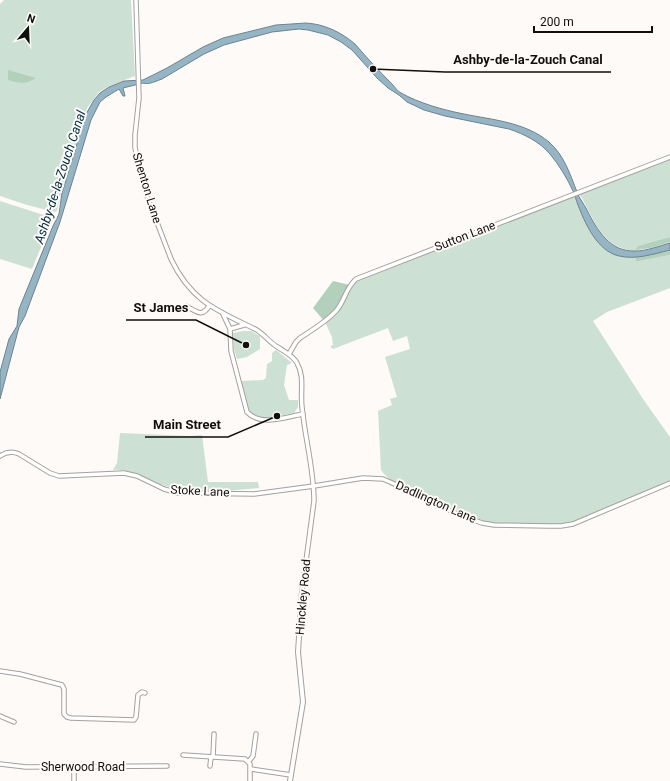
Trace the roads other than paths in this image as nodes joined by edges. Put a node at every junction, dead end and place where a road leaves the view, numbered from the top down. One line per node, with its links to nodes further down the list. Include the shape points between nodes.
1 (136, 0): 4 (street, Shenton Lane, via 139,87 135,148 145,192 175,268 191,291)
2 (670, 157): 10 (street, Sutton Lane, via 356,280 350,285 335,312 300,338)
3 (186, 306): 5 (street)
4 (209, 306): 5 (street, via 202,313); 7 (street, Shenton Lane)
5 (191, 309): 6 (street)
6 (189, 314)
7 (223, 314): 8 (street, Shenton Lane); 9 (street)
8 (244, 325): 9 (street); 10 (street, Shenton Lane, via 260,332 275,346)
9 (230, 329): 11 (street, via 231,351 247,412 257,419 265,420)
10 (289, 354): 11 (street, Hinckley Road, via 297,362 302,375)
11 (303, 414): 14 (street, Hinckley Road)
12 (0, 456): 14 (street, Stoke Lane, via 14,452 59,476 130,474 178,493 254,494)
13 (670, 483): 14 (street, Dadlington Lane, via 573,524 561,526 494,525 469,519 383,479 363,478)
14 (314, 486): 15 (street, Hinckley Road)
15 (302, 591): 30 (street, Hinckley Road, via 298,652 303,702)
16 (0, 671): 17 (street, via 64,686 64,714 71,718 134,720 138,695)
17 (145, 693)
18 (0, 716): 19 (street)
19 (14, 722)
20 (214, 734): 23 (street)
21 (256, 734): 24 (street, via 253,756)
22 (182, 755): 23 (street)
23 (212, 757): 24 (street); 27 (street)
24 (249, 761): 29 (street)
25 (0, 764): 28 (street, Sherwood Road)
26 (167, 766): 28 (street, Sherwood Road)
27 (210, 766)
28 (74, 767): 31 (street)
29 (251, 769): 30 (street); 32 (street)
30 (291, 775): 33 (street, Hinckley Road)
31 (74, 781)
32 (250, 781)
33 (290, 781)

